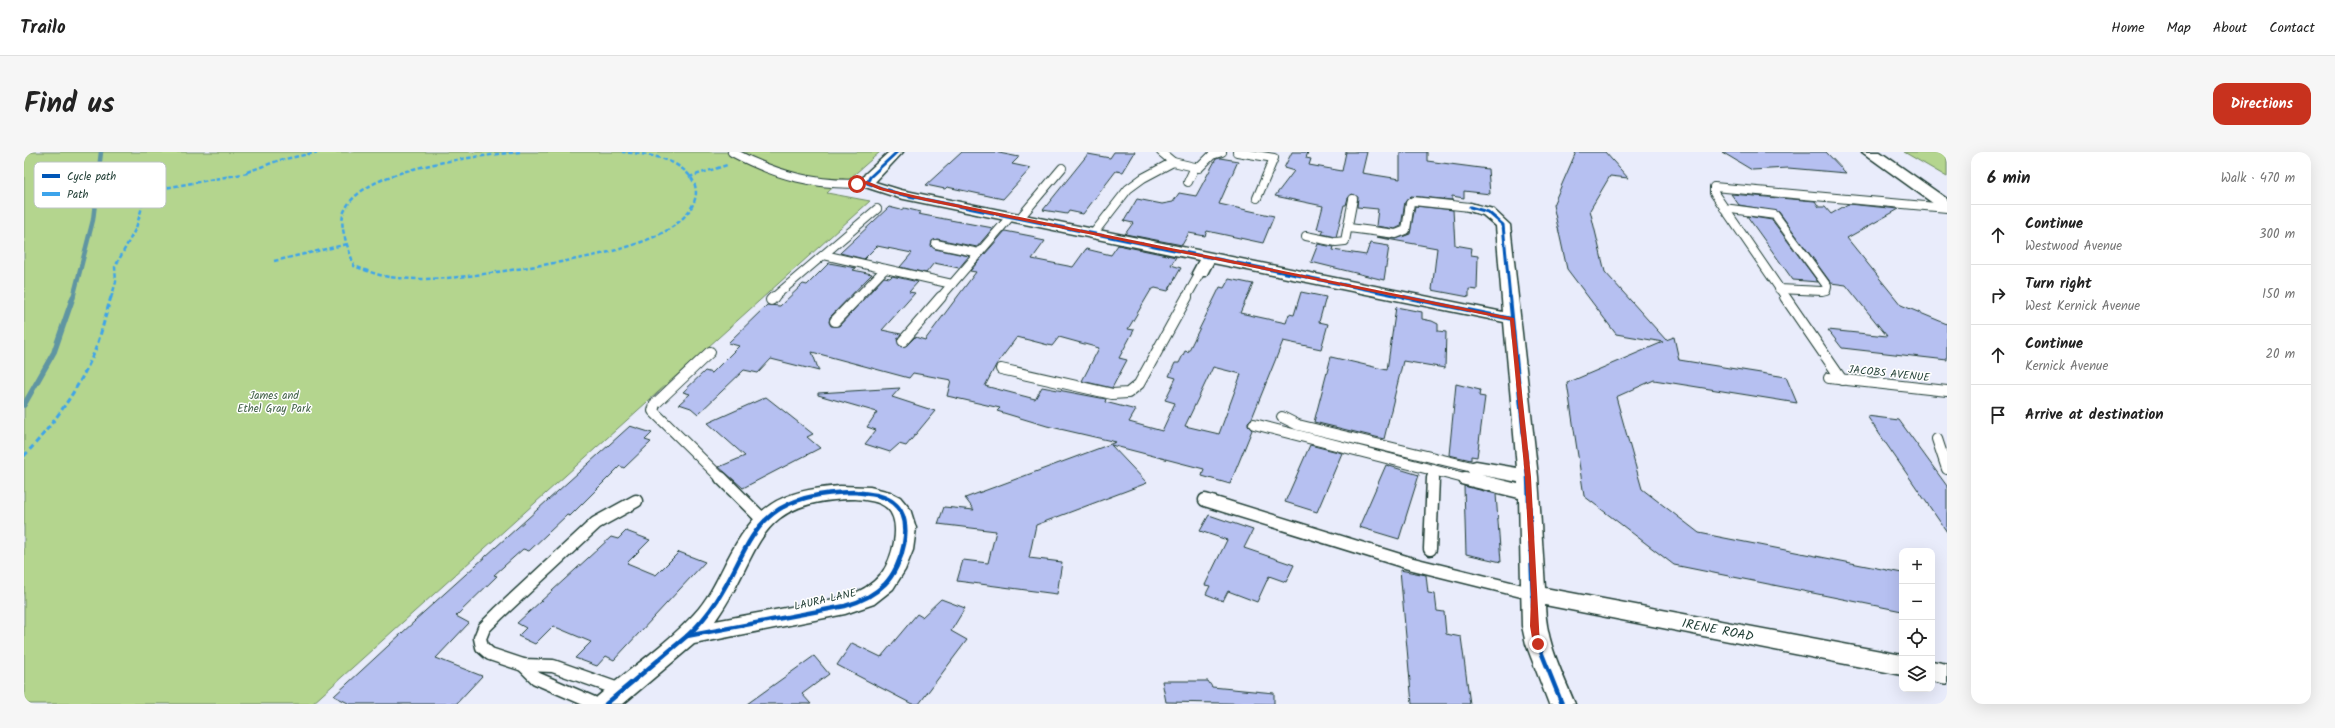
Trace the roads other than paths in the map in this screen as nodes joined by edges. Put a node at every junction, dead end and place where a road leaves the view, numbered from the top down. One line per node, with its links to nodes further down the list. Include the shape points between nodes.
1 (732, 152): 11 (lane, via 774,172 792,177 838,184)
2 (897, 152): 11 (street)
3 (1162, 152): 8 (lane)
4 (1222, 152): 9 (lane, via 1212,155 1199,168)
5 (1237, 152): 14 (lane, via 1274,158)
6 (1870, 152): 17 (main road)
7 (1890, 152): 13 (main road)
8 (1173, 162): 9 (lane); 22 (lane, via 1160,171 1142,178 1121,198)
9 (1195, 167): 12 (lane)
10 (1062, 168): 20 (lane)
11 (870, 178): 20 (street, via 874,187 899,194)
12 (1188, 182)
13 (1947, 192)
14 (1257, 198)
15 (1353, 199): 21 (lane)
16 (1470, 207): 21 (lane, via 1413,201 1410,203 1406,230 1403,233); 33 (street, via 1483,208 1493,213 1503,225)
17 (1947, 207): 18 (lane, via 1714,187 1714,192)
18 (1724, 208): 31 (lane); 31 (lane, via 1775,215 1827,286 1826,290 1822,291)
19 (878, 209): 26 (lane)
20 (1014, 218): 22 (street); 25 (lane)
21 (1349, 228): 23 (lane, via 1347,239 1341,242)
22 (1093, 234): 27 (street)
23 (1306, 236)
24 (936, 244): 25 (lane)
25 (979, 253): 30 (lane)
26 (824, 254): 28 (lane); 32 (lane)
27 (1208, 257): 29 (street); 33 (street)
28 (885, 269): 30 (lane); 34 (lane)
29 (1200, 273): 37 (lane, via 1139,384 1128,393 1112,394)
30 (952, 284): 35 (lane)
31 (1779, 289): 39 (lane)
32 (771, 300)
33 (1512, 319): 47 (street)
34 (835, 321)
35 (903, 341)
36 (710, 352): 50 (lane, via 655,404 653,411)
37 (1001, 368)
38 (1829, 378): 39 (lane, JACOBS AVENUE)
39 (1842, 380): 40 (lane, JACOBS AVENUE)
40 (1947, 391)
41 (1282, 417): 46 (lane, via 1298,425)
42 (1254, 424): 45 (lane)
43 (1937, 439): 44 (lane)
44 (1947, 469)
45 (1433, 470): 46 (lane); 51 (lane)
46 (1472, 473): 47 (street)
47 (1528, 486): 52 (street)
48 (1205, 500): 52 (lane, via 1461,578)
49 (636, 501): 55 (lane, via 596,523 484,628 480,638 482,647 490,654)
50 (763, 520): 53 (street, LAURA LANE, via 714,607); 53 (street, LAURA LANE, via 786,504 812,496 863,494 893,503 900,511 905,526 904,539 900,558 889,580 866,598 832,608)
51 (1430, 549)
52 (1534, 594): 54 (street, IRENE ROAD); 60 (street, via 1534,626 1538,644)
53 (686, 636): 58 (street, LAURA LANE)
54 (1899, 664)
55 (523, 665): 58 (lane, via 553,666); 59 (lane, via 536,678)
56 (1935, 672): 57 (street)
57 (1947, 674)
58 (613, 697)
59 (596, 704)
60 (1562, 704)

